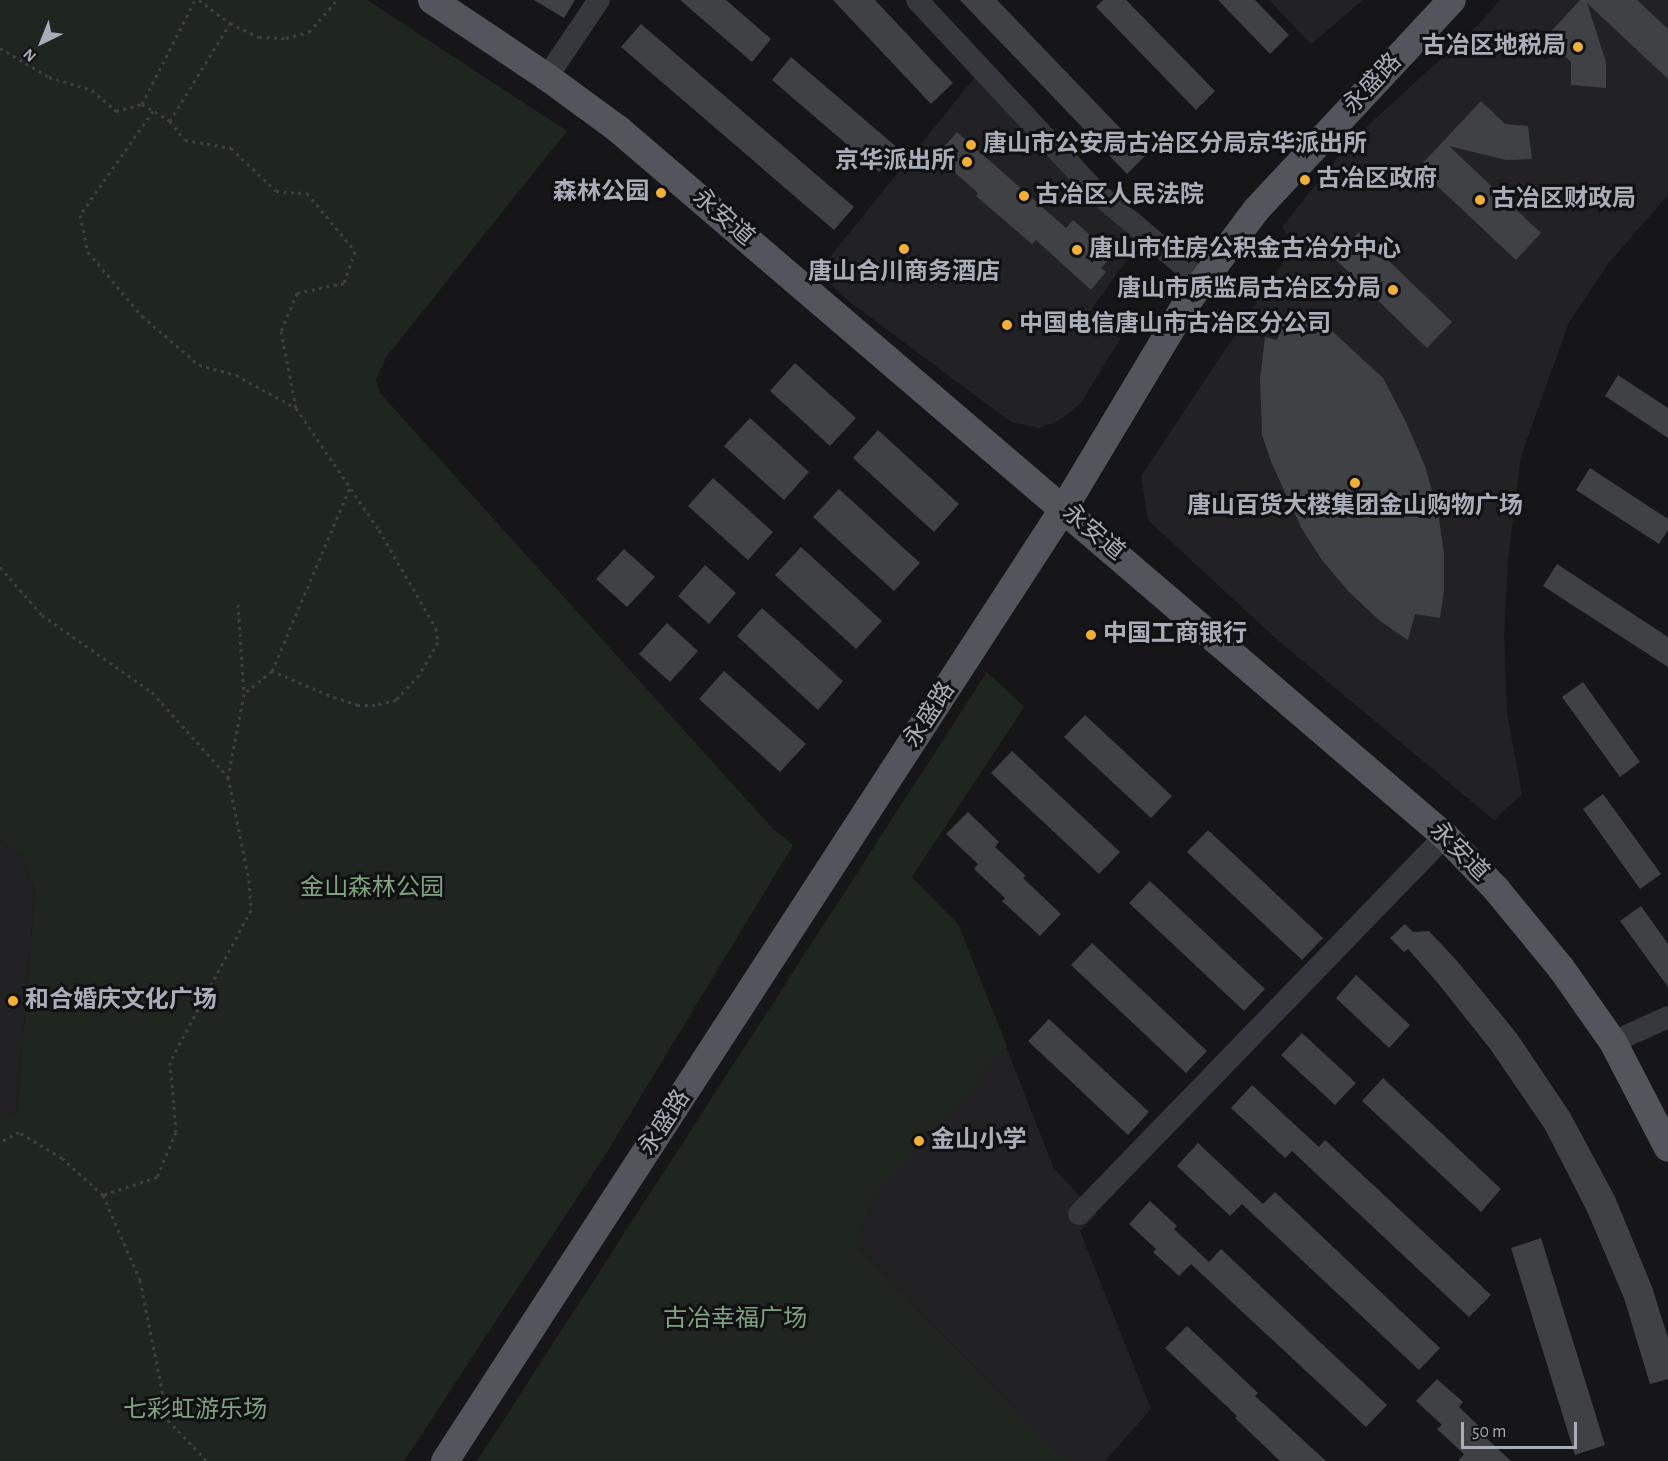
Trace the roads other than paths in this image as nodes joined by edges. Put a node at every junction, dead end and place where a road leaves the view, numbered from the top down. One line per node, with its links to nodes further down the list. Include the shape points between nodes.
1 (432, 0): 6 (main road, 永安道)
2 (599, 0): 6 (street)
3 (917, 0): 7 (street, via 1097,193)
4 (1430, 0): 7 (main road, 永盛路, via 1241,208)
5 (1452, 0): 8 (main road, 永盛路, via 1256,210 1188,301)
6 (547, 76): 8 (main road, 永安道, via 618,129)
7 (1192, 273): 8 (main road, 永盛路)
8 (1059, 505): 9 (main road, 永安道); 14 (main road, 永盛路); 15 (main road, 永盛路)
9 (1445, 836): 11 (main road, 永安道, via 1496,889 1561,968); 13 (street)
10 (1668, 1017): 11 (street)
11 (1613, 1042): 12 (main road, 永安道)
12 (1668, 1148)
13 (1079, 1214)
14 (430, 1461)
15 (445, 1461)

